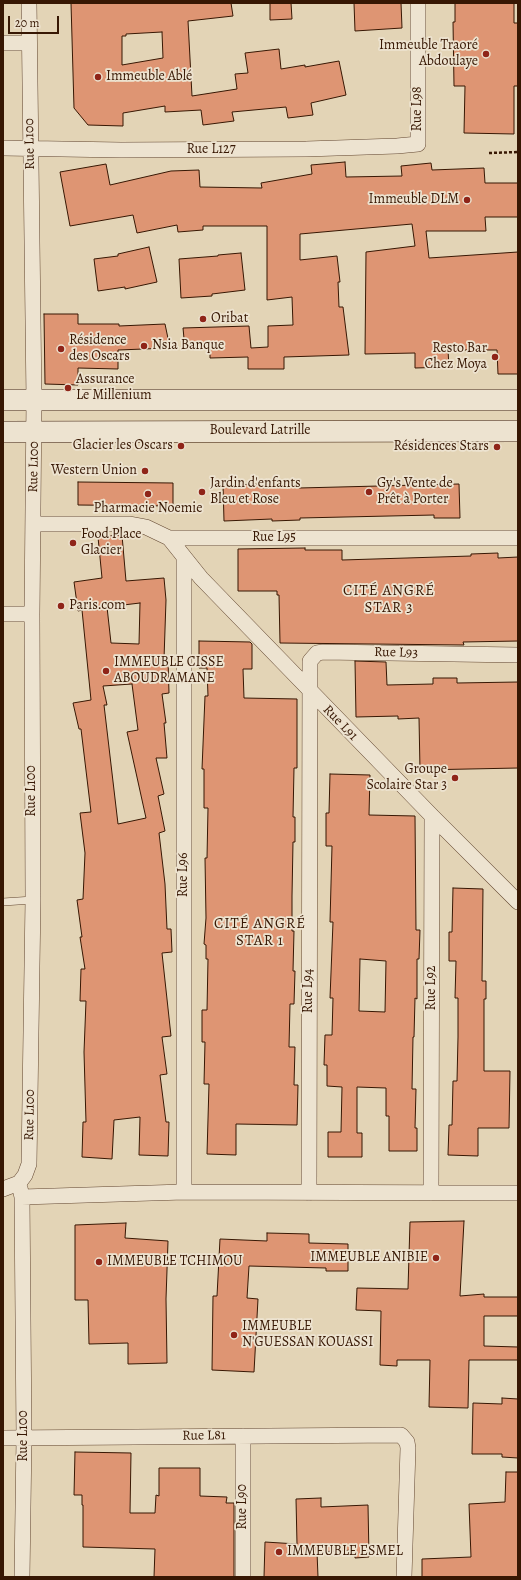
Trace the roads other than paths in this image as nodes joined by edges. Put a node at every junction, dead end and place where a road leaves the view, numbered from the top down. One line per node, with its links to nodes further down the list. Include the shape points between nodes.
1 (29, 3): 4 (street, Rue L100)
2 (418, 3): 5 (street, Rue L98)
3 (3, 43): 4 (street)
4 (29, 43): 7 (street, Rue L100)
5 (418, 144): 7 (street, Rue L127, via 306,149)
6 (3, 148): 7 (street, Rue L127)
7 (30, 148): 9 (street, Rue L100)
8 (3, 400): 9 (main road)
9 (34, 400): 10 (main road); 11 (street, Rue L100)
10 (518, 400)
11 (34, 431): 12 (main road, Boulevard Latrille); 13 (main road, Boulevard Latrille); 14 (street, Rue L100)
12 (518, 431)
13 (3, 432)
14 (33, 524): 15 (street, Rue L95, via 130,524 146,527); 19 (street, Rue L100)
15 (169, 538): 16 (street, Rue L95); 17 (street, Rue L91)
16 (518, 538)
17 (184, 558): 21 (street, Rue L91); 28 (street, Rue L96)
18 (3, 614): 19 (street)
19 (32, 614): 23 (street, Rue L100)
20 (518, 655): 21 (street, Rue L93, via 323,652 313,656 310,661)
21 (311, 692): 22 (street, Rue L91); 29 (street, Rue L94)
22 (432, 816): 25 (street, Rue L91); 30 (street, Rue L92)
23 (33, 900): 24 (lane); 27 (street, Rue L100, via 30,1164)
24 (3, 902)
25 (518, 902)
26 (3, 1189): 27 (street)
27 (21, 1190): 28 (street); 34 (street, Rue L100)
28 (184, 1192): 29 (street)
29 (308, 1193): 30 (street)
30 (432, 1193): 31 (street)
31 (518, 1193)
32 (244, 1436): 34 (street, Rue L81); 36 (street, Rue L90); 37 (street, Rue L81, via 394,1434 404,1437 408,1448)
33 (3, 1438): 34 (street, Rue L81)
34 (24, 1438): 35 (street, Rue L100)
35 (22, 1577)
36 (243, 1577)
37 (404, 1577)

